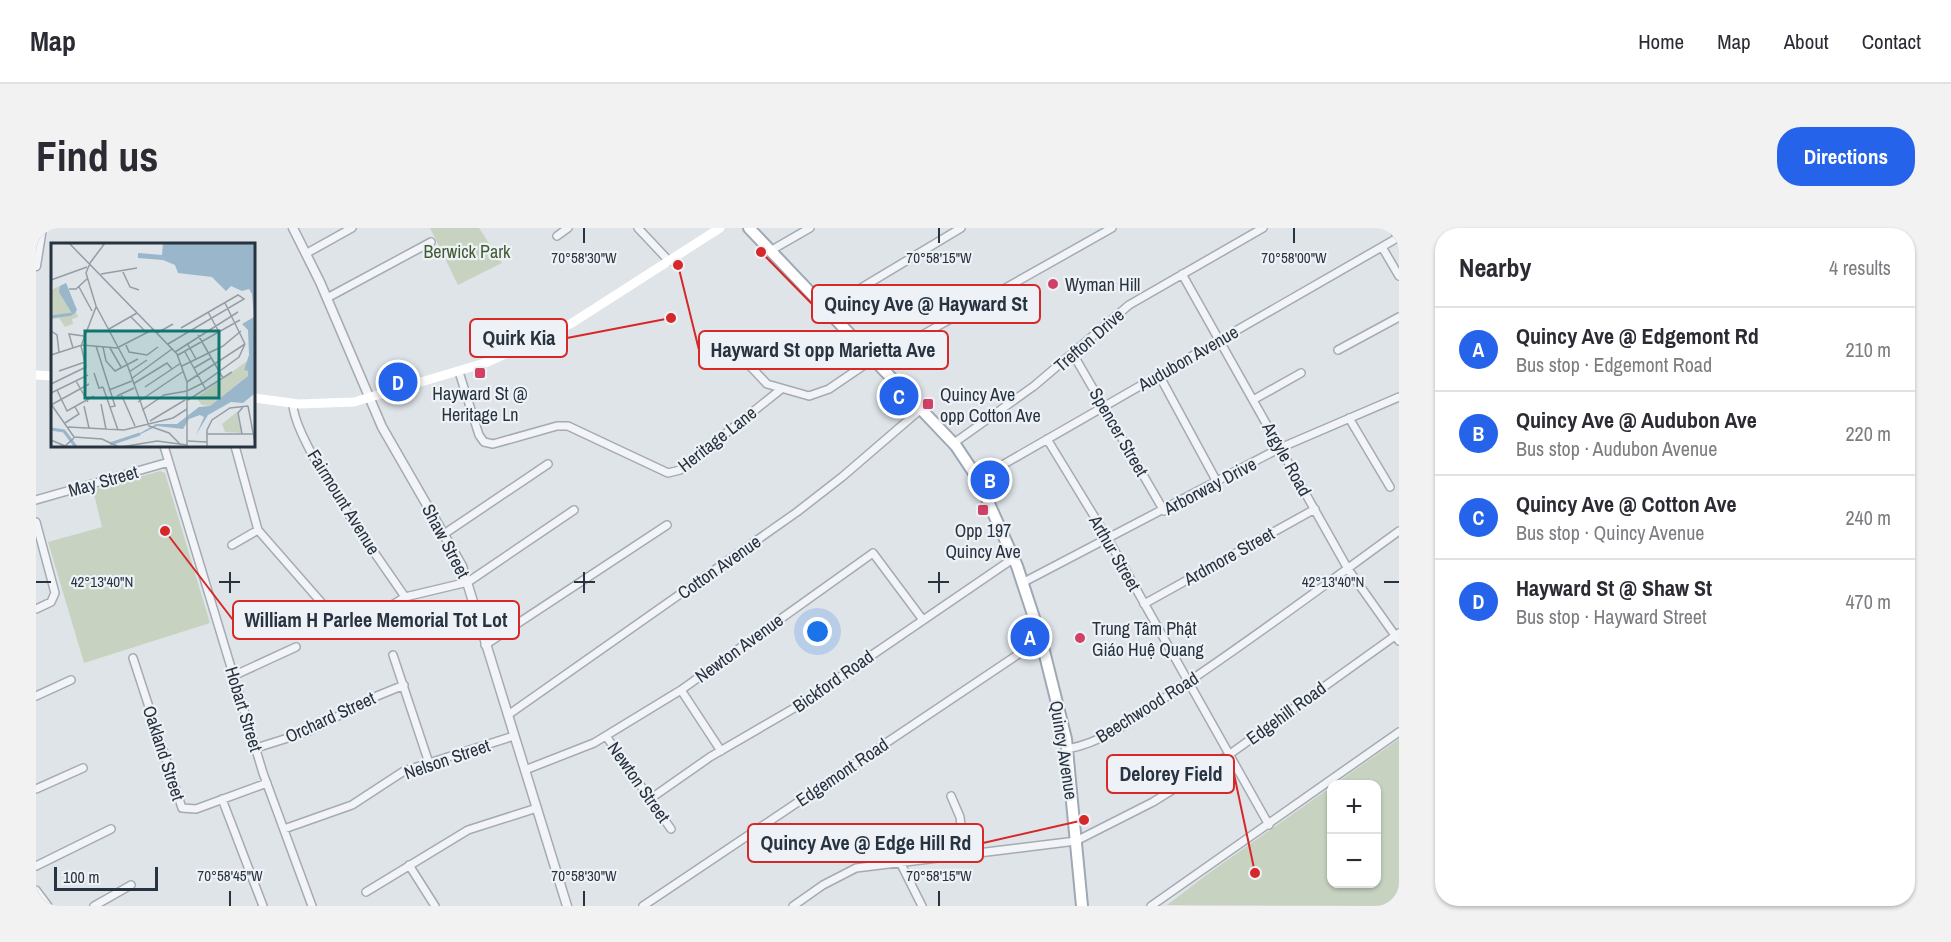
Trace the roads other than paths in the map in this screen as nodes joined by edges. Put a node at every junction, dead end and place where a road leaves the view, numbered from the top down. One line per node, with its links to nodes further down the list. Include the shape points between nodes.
1 (42, 228): 20 (street)
2 (293, 228): 18 (street, Shaw Street)
3 (352, 228): 18 (street)
4 (638, 228): 19 (street)
5 (720, 228): 19 (main road)
6 (749, 228): 17 (main road, Quincy Avenue)
7 (810, 228): 17 (street)
8 (962, 228): 24 (street)
9 (1112, 228): 30 (street)
10 (1263, 228): 21 (street, Trefton Drive)
11 (1393, 228): 14 (street)
12 (565, 229): 13 (street)
13 (558, 236)
14 (1399, 237): 16 (street, Audubon Avenue)
15 (431, 243): 23 (street)
16 (1382, 247): 22 (street); 26 (street, Audubon Avenue)
17 (770, 251): 24 (main road, Quincy Avenue)
18 (307, 253): 23 (street, Shaw Street)
19 (669, 261): 31 (main road, via 557,332)
20 (36, 266)
21 (1182, 274): 26 (street, Argyle Road); 29 (street, Trefton Drive, via 1129,305)
22 (1399, 276)
23 (327, 298): 39 (street, Shaw Street)
24 (826, 309): 30 (main road, Quincy Avenue)
25 (1399, 317): 27 (street)
26 (1219, 340): 34 (street, Audubon Avenue); 40 (street, Argyle Road)
27 (1338, 350)
28 (737, 352): 36 (street, via 767,384)
29 (1073, 354): 42 (street, Spencer Street); 46 (street, Trefton Drive)
30 (876, 361): 36 (street, via 818,394); 43 (main road, Quincy Avenue)
31 (459, 372): 36 (street, Heritage Lane, via 484,442 494,444 568,426 668,474 680,470); 39 (main road)
32 (1301, 373): 40 (street)
33 (36, 375): 35 (main road)
34 (1159, 375): 42 (street, Audubon Avenue); 53 (street)
35 (51, 376)
36 (780, 390)
37 (1399, 397): 44 (street, Arborway Drive)
38 (255, 398): 41 (main road)
39 (369, 399): 41 (main road); 63 (street, Shaw Street)
40 (1253, 400): 49 (street, Argyle Road)
41 (293, 404): 71 (street, Fairmount Avenue, via 297,426 338,497)
42 (1104, 406): 45 (street, Audubon Avenue); 58 (street, Spencer Street)
43 (921, 409): 46 (main road, Quincy Avenue); 87 (street, Cotton Avenue, via 797,512)
44 (1349, 418): 49 (street, Arborway Drive); 54 (street)
45 (1047, 439): 52 (street, Audubon Avenue); 64 (street, Arthur Street)
46 (954, 444): 52 (main road, Quincy Avenue)
47 (164, 447): 50 (street, Hobart Street)
48 (235, 447): 61 (street)
49 (1281, 448): 53 (street, Arborway Drive); 56 (street, Argyle Road)
50 (169, 462): 55 (street, May Street); 81 (street, Hobart Street)
51 (548, 464): 63 (street)
52 (978, 478): 67 (main road, Quincy Avenue)
53 (1218, 482): 58 (street, Arborway Drive)
54 (1390, 487)
55 (36, 500)
56 (1315, 508): 68 (street, Argyle Road); 72 (street, Ardmore Street)
57 (574, 510): 69 (street)
58 (1164, 511): 64 (street, Arborway Drive)
59 (36, 522): 65 (street)
60 (667, 525): 77 (street)
61 (258, 530): 66 (street); 71 (street, via 348,633)
62 (1399, 531): 68 (street, Beechwood Road)
63 (444, 534): 69 (street, Shaw Street)
64 (1108, 539): 70 (street, Arborway Drive); 72 (street, Arthur Street)
65 (39, 544): 73 (street, via 54,585 54,598)
66 (232, 545)
67 (1014, 558): 70 (main road, Quincy Avenue); 74 (street, Bickford Road)
68 (1348, 569): 75 (street, Argyle Road); 83 (street, Beechwood Road)
69 (468, 582): 71 (street); 77 (street, Shaw Street)
70 (1024, 582): 76 (main road, Quincy Avenue)
71 (405, 597)
72 (1144, 604): 83 (street, Arthur Street)
73 (36, 609)
74 (923, 620): 85 (street, Newton Avenue, via 873,554); 93 (street, Bickford Road, via 796,707)
75 (1398, 636): 94 (street, Edgehill Road)
76 (1041, 639): 92 (main road, Quincy Avenue); 122 (street, Edgemont Road)
77 (486, 645): 87 (street, Shaw Street)
78 (296, 647): 81 (street)
79 (393, 655): 84 (street)
80 (133, 658): 102 (street, Oakland Street, via 180,806 191,810)
81 (233, 676): 91 (street, Hobart Street)
82 (71, 680): 86 (street)
83 (1189, 681): 92 (street, Beechwood Road, via 1130,721 1084,746); 94 (street, Arthur Street)
84 (404, 686): 91 (street, Orchard Street, via 307,732); 95 (street)
85 (681, 690): 90 (street, Newton Avenue); 93 (street)
86 (36, 696)
87 (508, 715): 89 (street, Shaw Street)
88 (1399, 732): 104 (street)
89 (514, 736): 95 (street, Nelson Street); 97 (street, Shaw Street)
90 (606, 736): 97 (street, Newton Avenue); 101 (street, Newton Street)
91 (256, 748): 98 (street, Hobart Street)
92 (1067, 749): 108 (main road, Quincy Avenue)
93 (721, 751): 101 (street, Bickford Road)
94 (1230, 754): 104 (street, Arthur Street); 108 (street, Edgehill Road, via 1153,802)
95 (429, 764): 107 (street, Nelson Street, via 400,774 352,805)
96 (82, 768): 99 (street)
97 (525, 770): 103 (street, Shaw Street)
98 (267, 783): 102 (street); 107 (street, Hobart Street)
99 (36, 789)
100 (951, 796): 109 (street, via 960,817)
101 (650, 799): 105 (street, Newton Street)
102 (222, 800): 118 (street)
103 (537, 808): 111 (street, via 468,830); 121 (street, Shaw Street)
104 (1269, 825): 126 (street)
105 (671, 828)
106 (111, 829): 112 (street)
107 (284, 829): 119 (street, Hobart Street)
108 (1076, 841): 109 (street); 125 (main road, Quincy Avenue)
109 (964, 854): 110 (street)
110 (900, 862): 123 (street, via 850,871); 124 (street)
111 (410, 865): 115 (street); 120 (street)
112 (36, 866)
113 (131, 885): 117 (street)
114 (36, 890): 116 (street)
115 (366, 892)
116 (48, 906)
117 (94, 906)
118 (263, 906)
119 (312, 906)
120 (435, 906)
121 (567, 906)
122 (643, 906)
123 (793, 906)
124 (922, 906)
125 (1082, 906)
126 (1151, 906)

